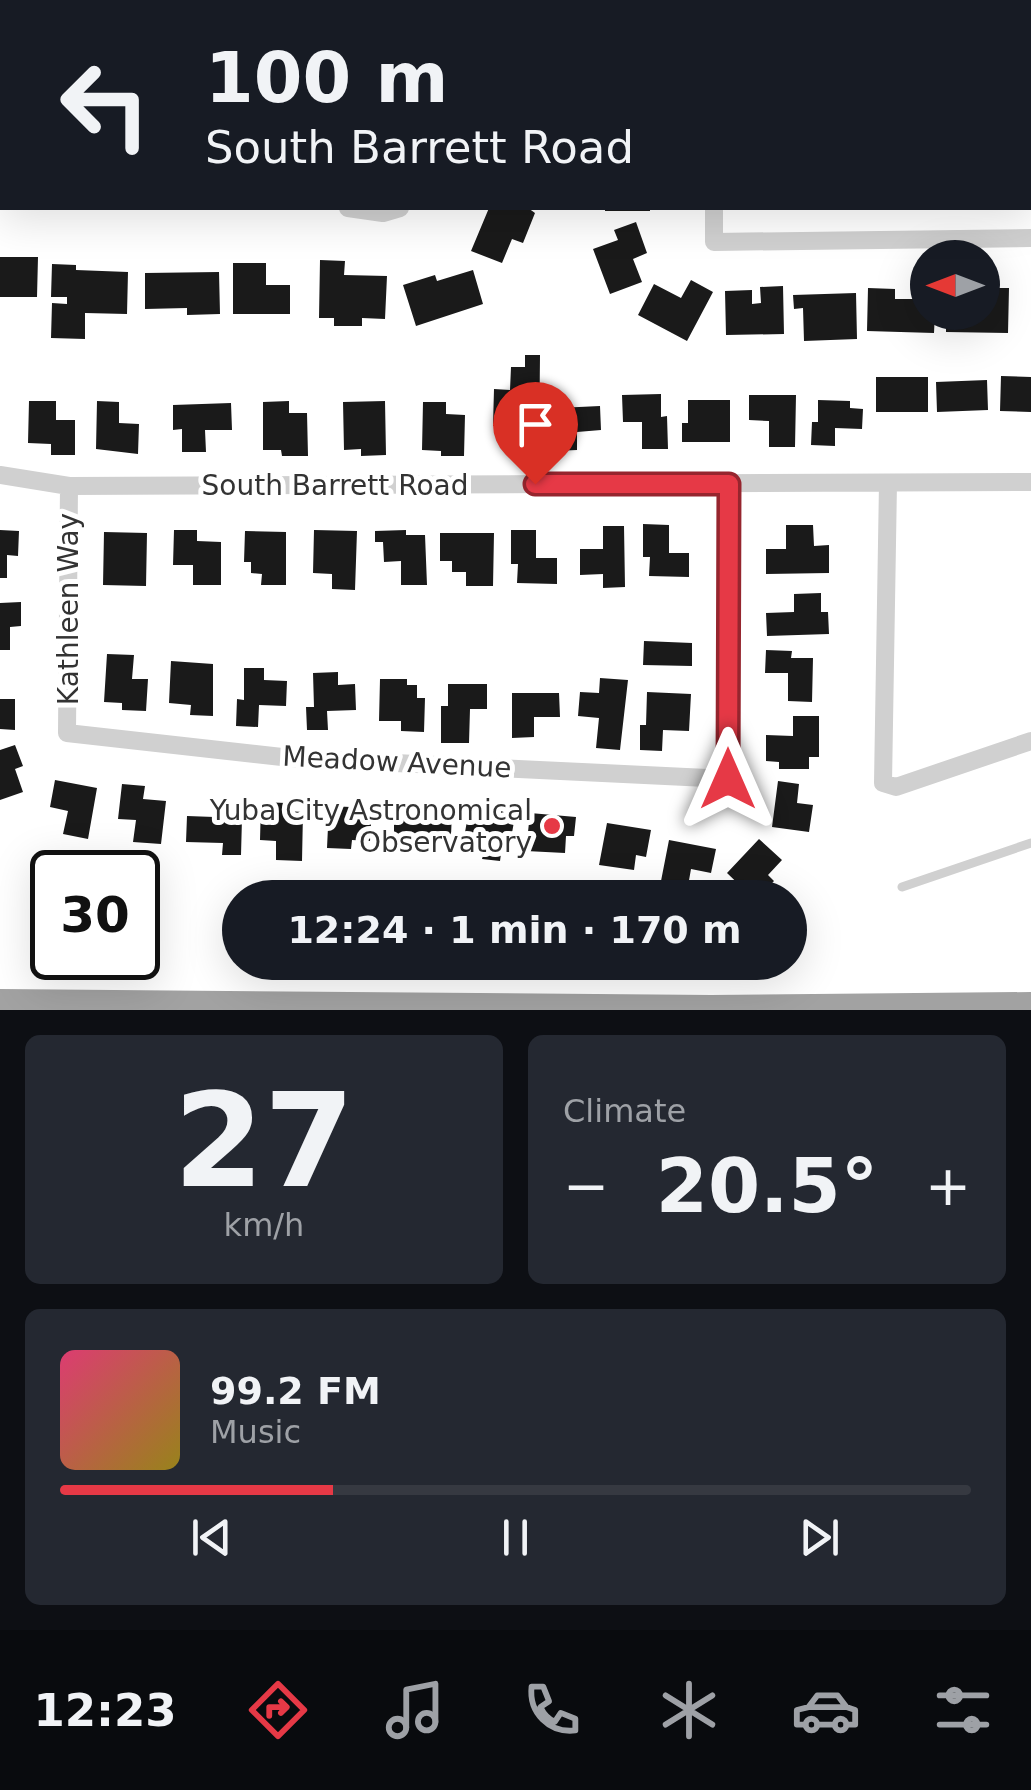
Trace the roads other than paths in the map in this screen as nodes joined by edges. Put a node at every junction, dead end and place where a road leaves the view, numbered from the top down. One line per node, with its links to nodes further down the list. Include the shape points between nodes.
1 (359, 210): 2 (street)
2 (394, 210)
3 (714, 210): 4 (street, via 714,242)
4 (1031, 238)
5 (0, 475): 9 (street, South Barrett Road)
6 (1031, 482): 7 (street, South Barrett Road)
7 (888, 483): 8 (street, South Barrett Road); 11 (street, via 883,783 896,787)
8 (729, 484): 9 (street, South Barrett Road); 10 (street, Meadow Avenue, via 728,779 291,758)
9 (68, 486): 10 (street, Kathleen Way)
10 (67, 732)
11 (1031, 741)
12 (1031, 843): 13 (lane)
13 (902, 887)
14 (0, 1003): 15 (highway)
15 (1031, 1006)

